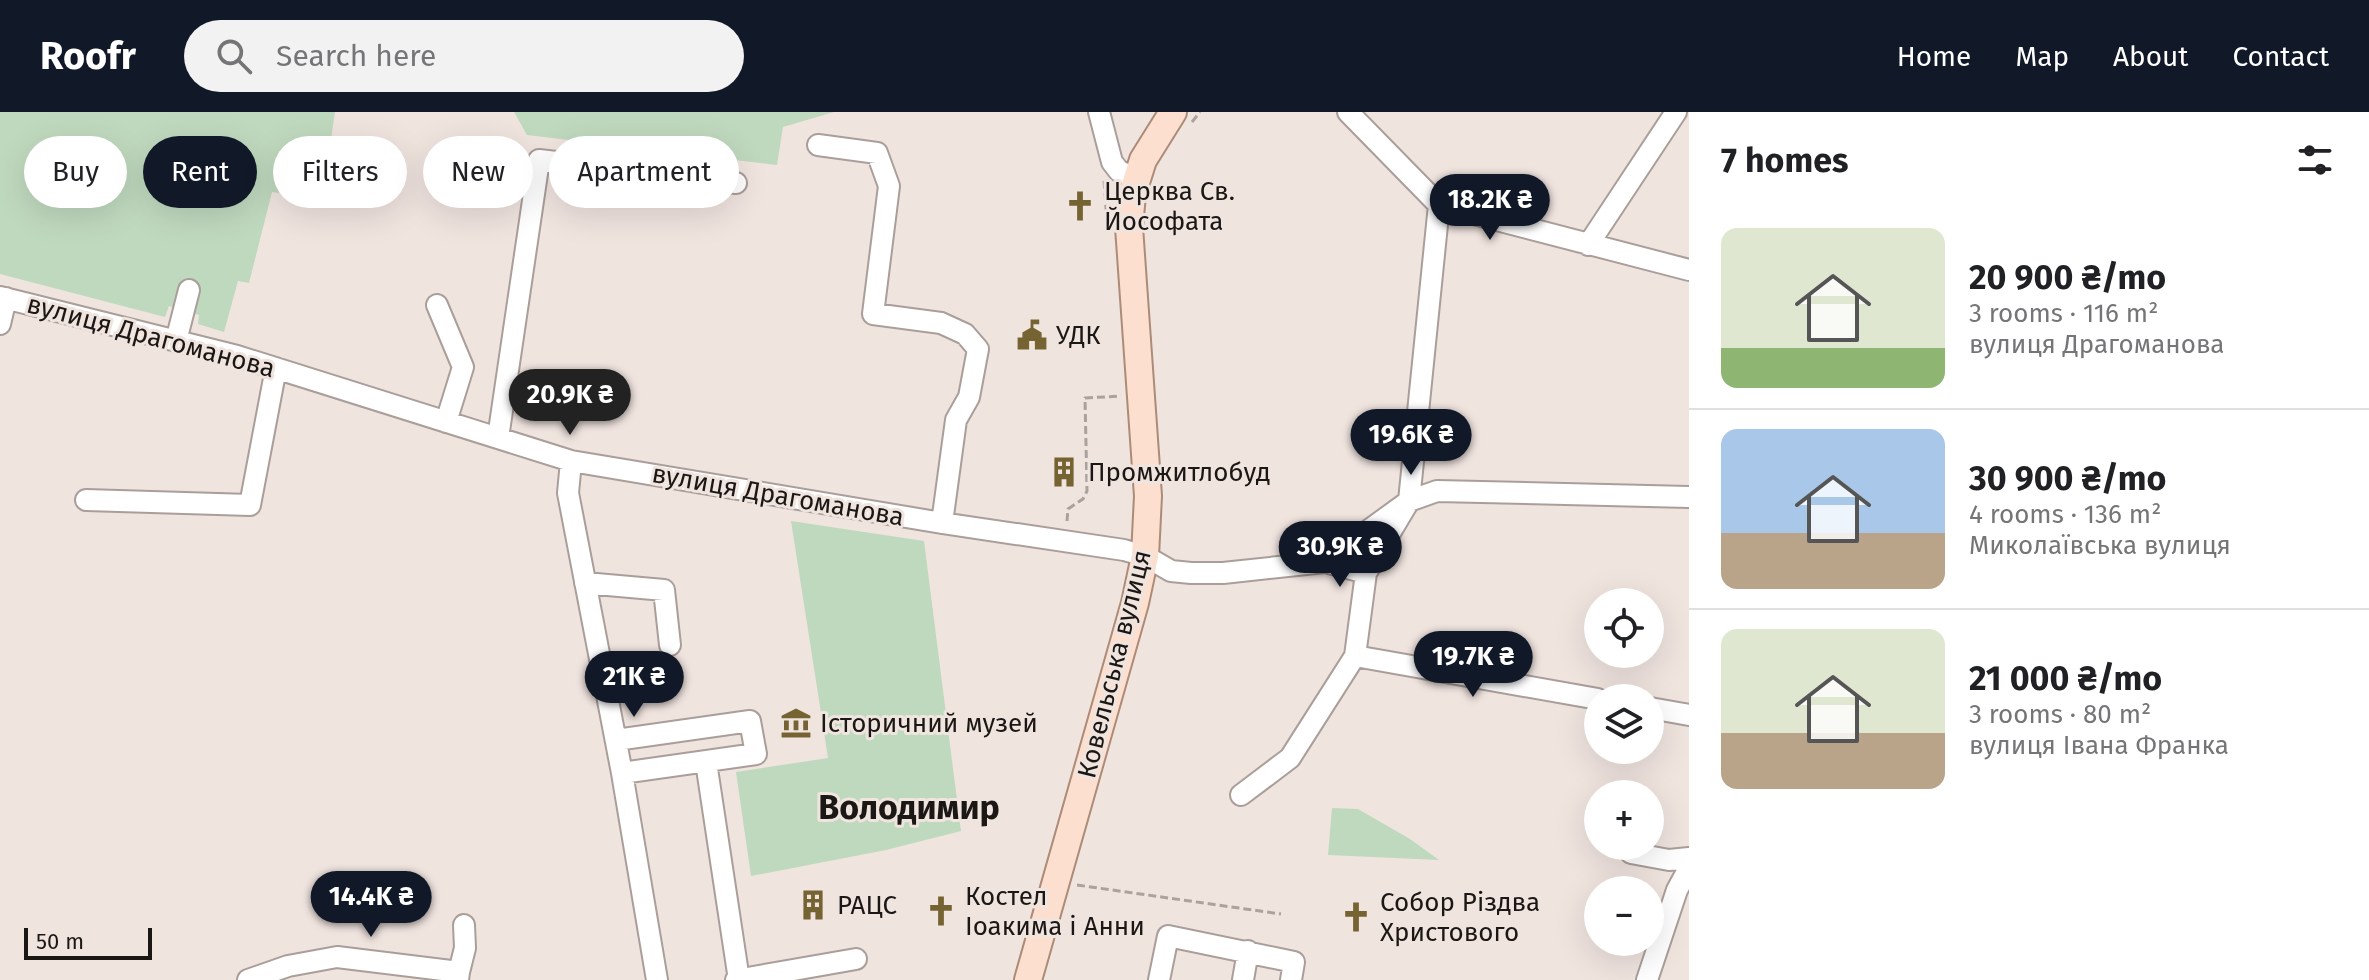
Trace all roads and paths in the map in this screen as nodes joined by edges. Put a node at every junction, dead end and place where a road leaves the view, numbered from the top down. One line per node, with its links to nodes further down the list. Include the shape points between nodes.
1 (1099, 112): 8 (street, via 1112,162)
2 (1200, 112): 5 (path)
3 (1348, 112): 9 (street)
4 (1676, 112): 10 (street)
5 (1182, 117): 8 (main road, Ковельська вулиця, via 1143,160)
6 (818, 145): 25 (street, via 877,153 889,186 873,314 941,323 965,334 978,349 969,397 956,420)
7 (549, 161): 20 (street, via 539,160)
8 (1137, 178): 27 (main road, Ковельська вулиця, via 1129,227 1148,496)
9 (1439, 205): 10 (street); 24 (street)
10 (1588, 245): 11 (street)
11 (1689, 270)
12 (189, 290): 16 (street)
13 (3, 297): 15 (street); 16 (street, вулиця Драгоманова)
14 (437, 305): 19 (street, via 463,367)
15 (0, 324)
16 (176, 341): 17 (street, вулиця Драгоманова)
17 (276, 368): 19 (street, вулиця Драгоманова); 23 (street, via 250,505)
18 (1124, 396): 26 (path, via 1085,398 1087,491 1068,509)
19 (446, 422): 20 (street, вулиця Драгоманова)
20 (498, 438): 21 (street, вулиця Драгоманова)
21 (571, 461): 25 (street, вулиця Драгоманова); 30 (street, via 568,493)
22 (1689, 497): 24 (street, via 1437,491)
23 (86, 500)
24 (1409, 501): 28 (street); 29 (street)
25 (942, 523): 27 (street, вулиця Драгоманова)
26 (1066, 528)
27 (1145, 556): 28 (street, вулиця Драгоманова, via 1171,571 1191,573); 52 (main road, Ковельська вулиця)
28 (1325, 562): 29 (street)
29 (1366, 573): 32 (street)
30 (585, 583): 31 (street, via 664,590); 36 (street)
31 (670, 645)
32 (1355, 656): 33 (street); 39 (street, via 1290,758)
33 (1584, 697)
34 (1664, 711): 35 (street)
35 (1689, 715)
36 (616, 740): 37 (street, via 750,721 756,754); 38 (street)
37 (706, 762): 38 (street); 51 (street)
38 (622, 773): 50 (street)
39 (1241, 795)
40 (1689, 858): 41 (street)
41 (1664, 859)
42 (1689, 868): 56 (street)
43 (1073, 884): 44 (path)
44 (1281, 914)
45 (464, 925): 48 (street)
46 (1248, 951): 53 (street, via 1168,936); 54 (street); 55 (street, via 1294,962)
47 (856, 959): 51 (street)
48 (458, 976): 49 (street, via 337,957)
49 (248, 980)
50 (657, 980)
51 (738, 980)
52 (1028, 980)
53 (1159, 980)
54 (1243, 980)
55 (1291, 980)
56 (1647, 980)

